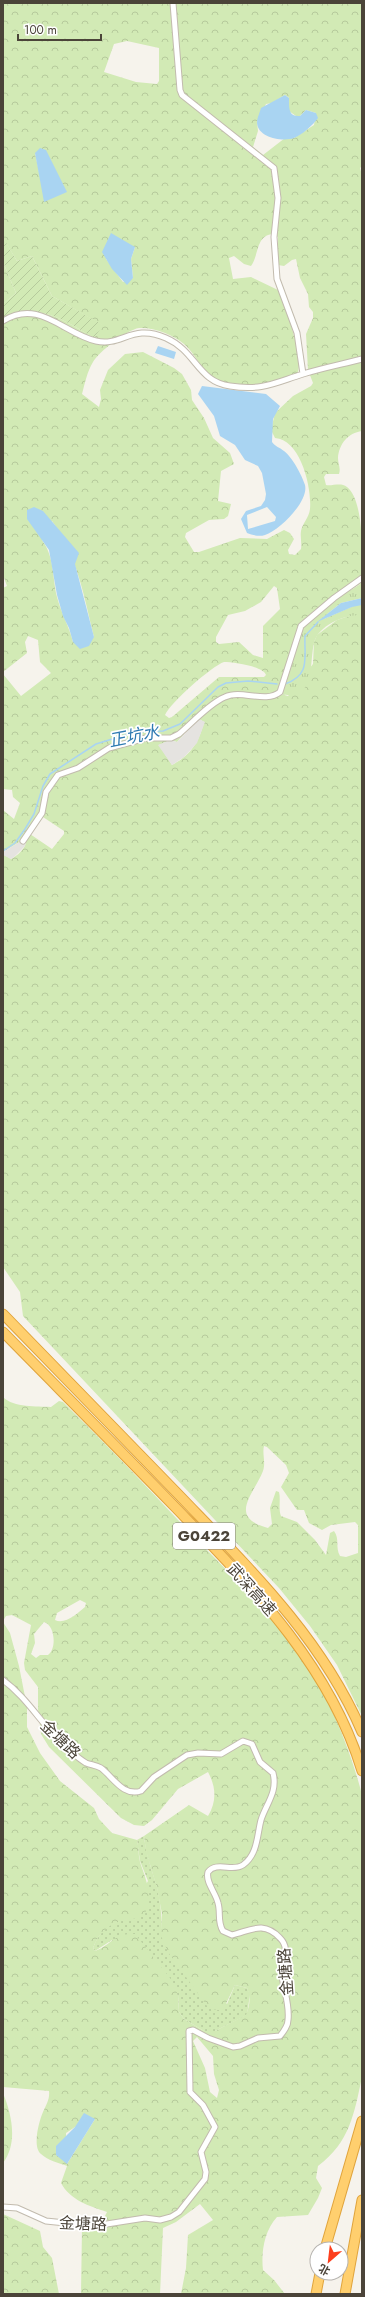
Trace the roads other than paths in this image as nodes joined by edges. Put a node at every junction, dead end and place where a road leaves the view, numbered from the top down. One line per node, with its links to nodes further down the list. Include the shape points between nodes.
1 (173, 3): 4 (street, via 182,95 274,168 278,198 274,237 277,278 297,334)
2 (3, 321): 4 (street, via 19,314 46,317 86,338 103,342 133,333 150,333 181,346 211,380 228,386 262,387 280,384)
3 (362, 359): 4 (street)
4 (303, 374)
5 (362, 578): 6 (street, via 301,626 280,692 272,696 224,697 179,734 163,739 146,738 109,748 78,768 58,775 46,792 42,813)
6 (23, 840)
7 (3, 1314): 10 (highway, 武深高速 / G0422, via 243,1561 295,1620 322,1659)
8 (3, 1332): 11 (highway, 武深高速 / G0422, via 259,1595 298,1644 320,1677 356,1749)
9 (3, 1680): 14 (street, 金塘路, via 22,1696 70,1750 86,1763 101,1768 122,1788 132,1792 141,1791 154,1777 187,1755 221,1754 243,1741 252,1744 260,1762 273,1773 274,1786 262,1818 257,1842 247,1861 239,1867 213,1868 208,1872 208,1878 218,1900 219,1919 223,1931 232,1935 250,1928 260,1928 276,1935 283,1942 286,1955 282,1974 288,2018 280,2036 258,2038 236,2047 193,2030 189,2031 190,2092 203,2105 215,2127 201,2152 206,2172 205,2179 175,2215 160,2220 145,2218 94,2226 46,2221 17,2208)
10 (362, 1732)
11 (362, 1771)
12 (362, 2121): 15 (highway)
13 (362, 2200): 18 (highway)
14 (3, 2207)
15 (327, 2241)
16 (318, 2281): 17 (highway)
17 (316, 2294)
18 (345, 2294)

